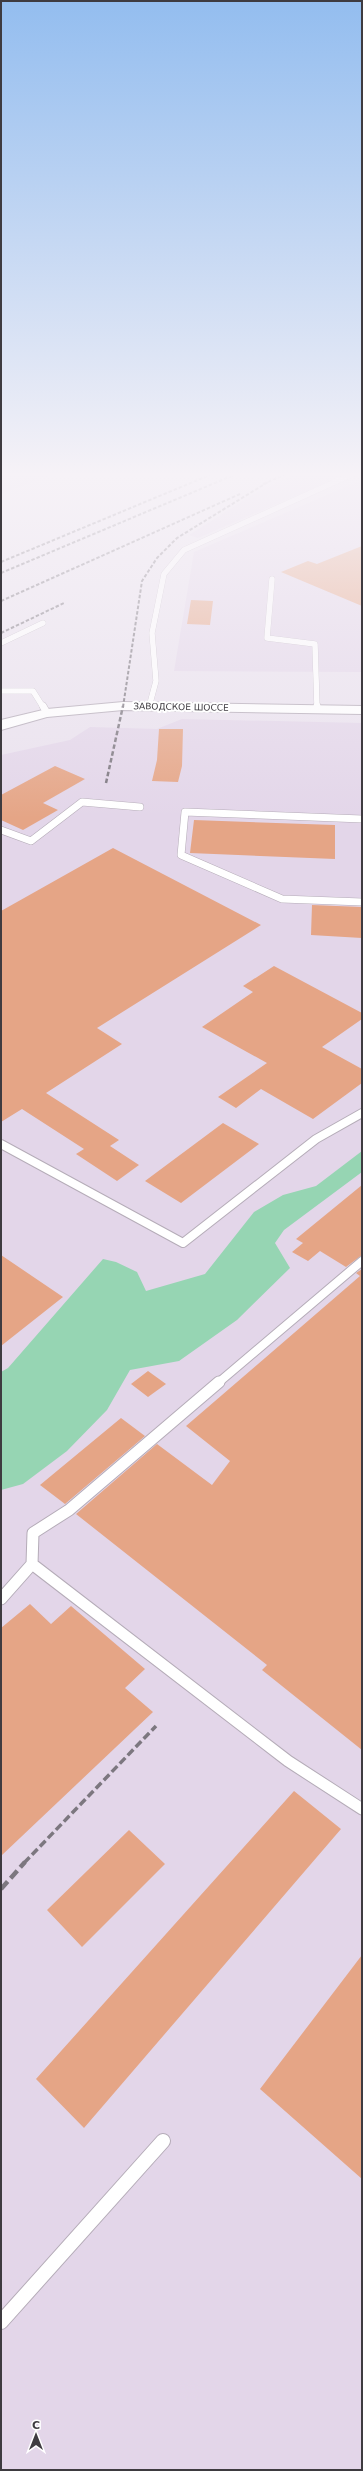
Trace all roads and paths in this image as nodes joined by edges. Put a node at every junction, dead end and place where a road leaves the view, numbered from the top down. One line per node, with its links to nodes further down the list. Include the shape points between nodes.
1 (161, 587): 6 (lane, via 152,633 156,681)
2 (271, 587): 7 (lane, via 267,638 315,644)
3 (43, 623): 4 (lane)
4 (1, 643)
5 (1, 691): 9 (lane, via 32,691)
6 (149, 707): 7 (main road, ЗАВОДСКОЕ ШОССЕ); 9 (main road, ЗАВОДСКОЕ ШОССЕ, via 123,706)
7 (317, 710): 8 (main road, ЗАВОДСКОЕ ШОССЕ)
8 (362, 710)
9 (47, 713): 10 (main road, ЗАВОДСКОЕ ШОССЕ)
10 (1, 725)
11 (140, 807): 13 (lane, via 82,802 31,841)
12 (362, 819): 14 (lane, via 185,812 181,854 282,899)
13 (1, 830)
14 (362, 902)
15 (362, 1113): 16 (lane, via 316,1139 183,1243)
16 (1, 1144)
17 (362, 1261): 18 (lane, via 69,1510 33,1533)
18 (32, 1564): 19 (lane); 20 (lane, via 288,1761)
19 (1, 1599)
20 (362, 1809)
21 (163, 2141): 22 (lane)
22 (1, 2322)

